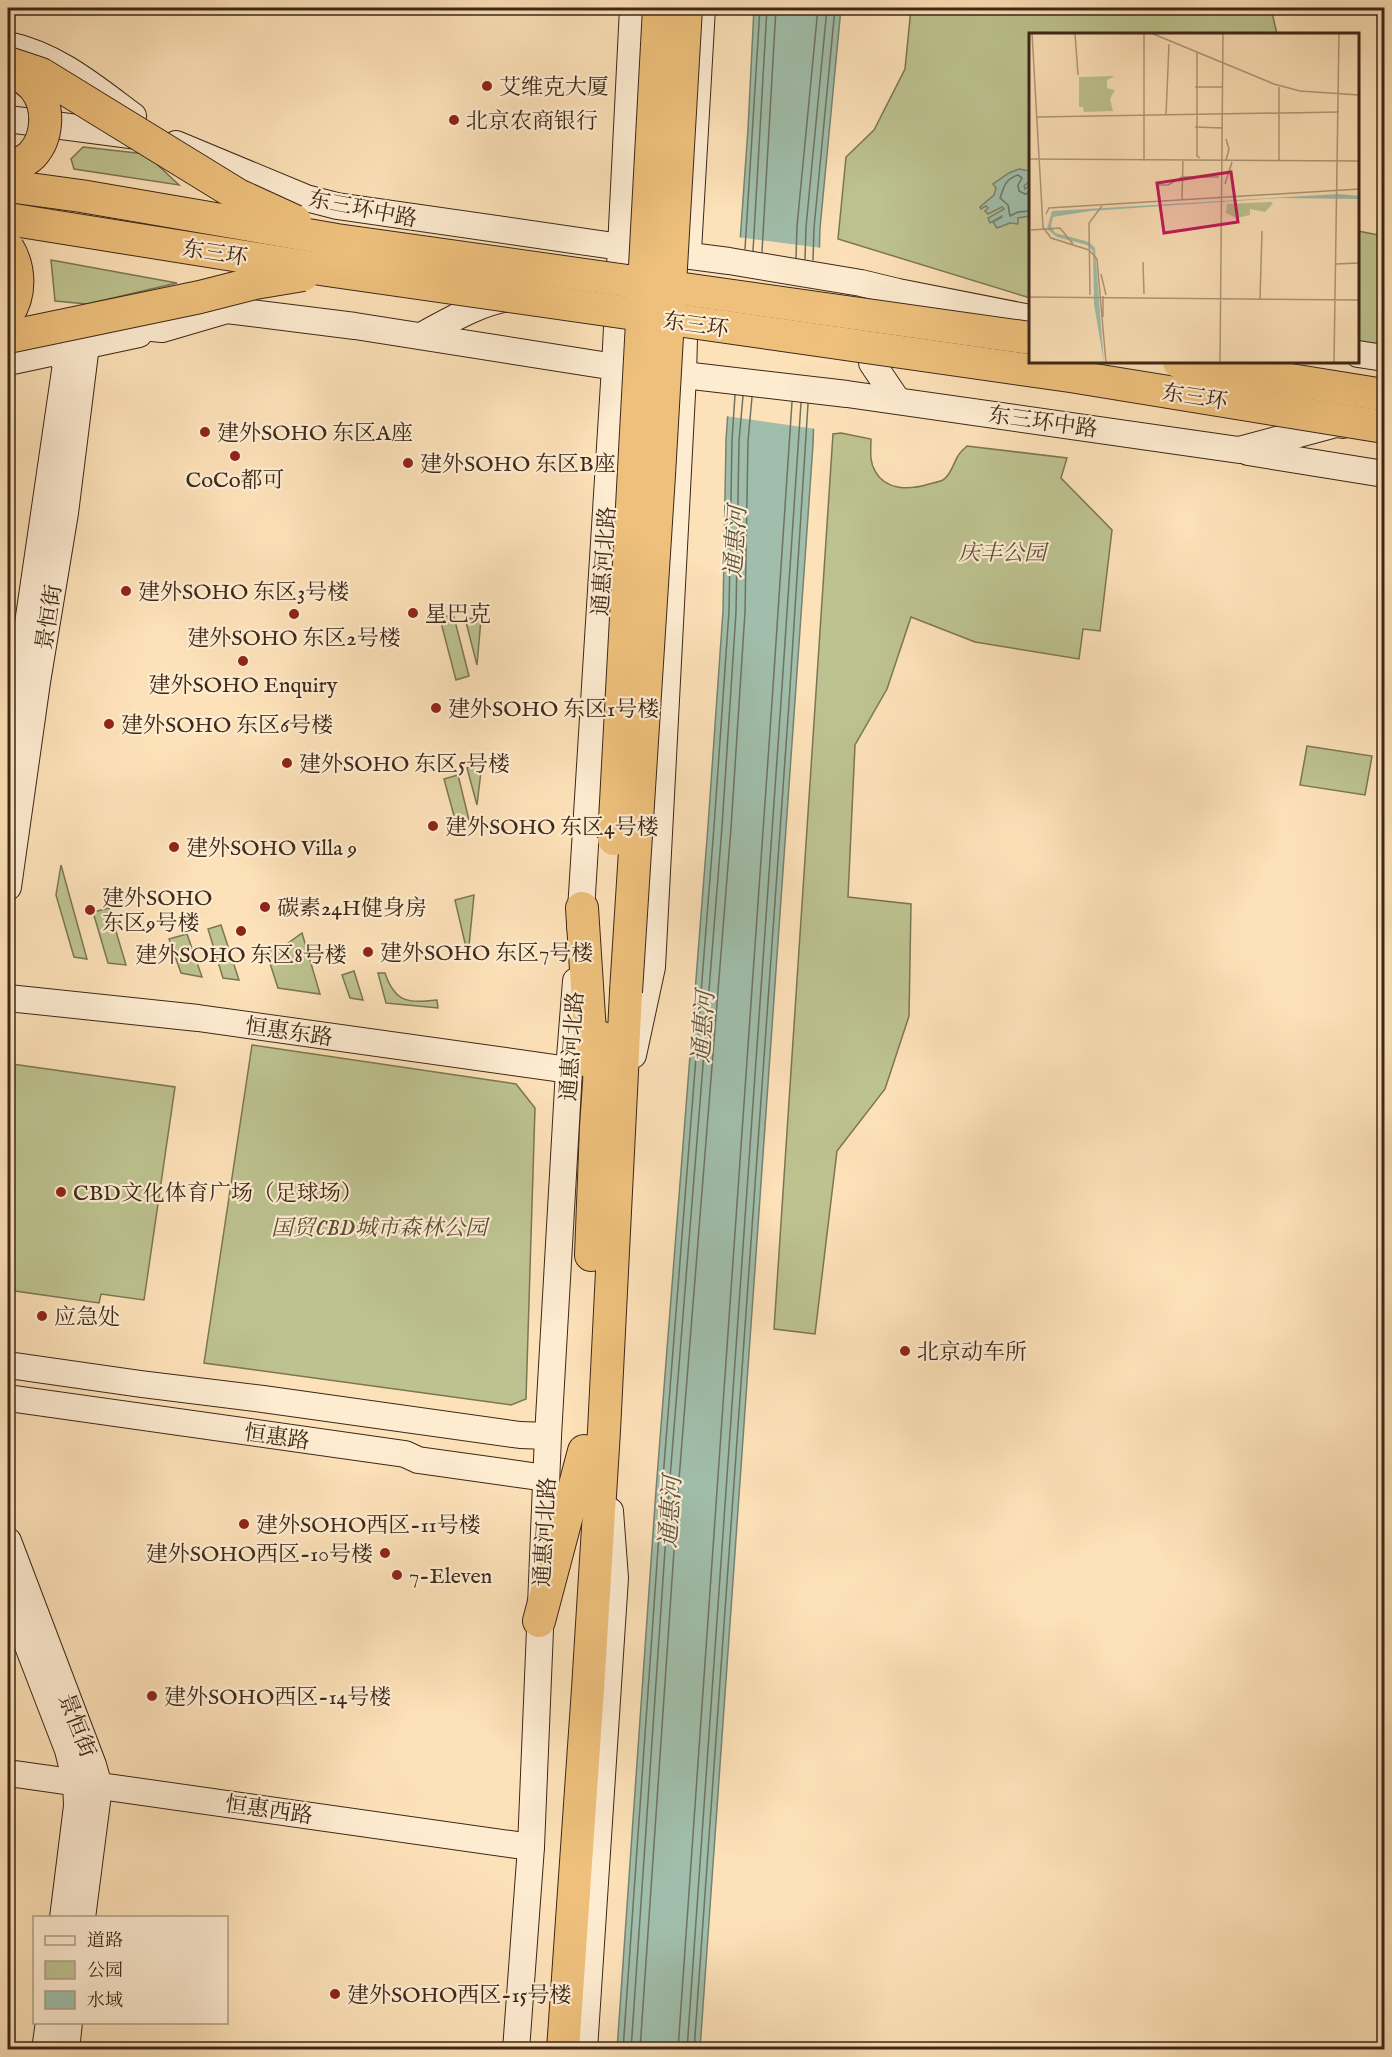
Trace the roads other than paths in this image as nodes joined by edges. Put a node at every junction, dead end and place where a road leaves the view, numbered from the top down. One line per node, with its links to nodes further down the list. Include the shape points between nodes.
1 (633, 8): 13 (street, 通惠河北路)
2 (659, 8): 48 (highway, 通惠河北路, bridge)
3 (686, 8): 48 (highway, 通惠河北路, bridge, via 660,464)
4 (702, 8): 15 (street, 通惠河北路)
5 (8, 45): 8 (street, via 27,49 79,75)
6 (8, 64): 9 (highway, bridge, via 34,87 41,99 45,129 32,155); 12 (highway, bridge, via 41,74 238,195)
7 (8, 119): 8 (street, 东三环中路)
8 (165, 139): 13 (street, 东三环中路, via 251,177 336,206)
9 (8, 170)
10 (8, 186): 12 (highway, 东三环, bridge)
11 (8, 219): 16 (highway, 东三环, bridge)
12 (337, 240): 26 (highway, 东三环, bridge)
13 (621, 247): 15 (street, 东三环中路); 18 (street, 通惠河北路)
14 (8, 248): 20 (highway, bridge, via 18,278)
15 (687, 255): 17 (street, 东三环中路, via 861,282); 19 (street, 通惠河北路)
16 (327, 270): 25 (highway, bridge); 41 (highway, 东三环, bridge, via 1070,376)
17 (898, 292): 21 (street); 23 (street, via 881,303)
18 (617, 300): 19 (street); 24 (street, via 527,295 494,300); 34 (street, 通惠河北路)
19 (685, 307): 23 (street); 35 (street, 通惠河北路)
20 (8, 314): 22 (street)
21 (1029, 318)
22 (162, 329): 24 (street, via 227,310); 27 (street)
23 (863, 334): 38 (street, via 872,363)
24 (421, 336): 34 (street)
25 (8, 337)
26 (1029, 338)
27 (86, 345): 28 (street); 46 (street, 景恒街, via 65,513)
28 (57, 351): 31 (street); 45 (street, 景恒街, via 66,364)
29 (1359, 354): 30 (street)
30 (1384, 358)
31 (8, 362)
32 (1185, 363): 37 (highway, 东三环, bridge)
33 (1278, 363): 36 (street)
34 (615, 367): 35 (street); 47 (street, 通惠河北路)
35 (684, 375): 38 (street, 东三环中路); 51 (street, 通惠河北路, via 652,967)
36 (1341, 395): 39 (street); 40 (street)
37 (1384, 395)
38 (897, 400): 43 (street, 东三环中路)
39 (1384, 402)
40 (1336, 424): 42 (street, 东三环中路); 43 (street, 东三环中路)
41 (1384, 427)
42 (1384, 432)
43 (1239, 450): 44 (street, 东三环中路)
44 (1384, 474)
45 (8, 760)
46 (8, 887)
47 (582, 908): 50 (street, 通惠河北路); 51 (highway)
48 (616, 992): 51 (highway, 通惠河北路)
49 (8, 998): 50 (street, 恒惠东路, via 198,1018)
50 (569, 1070): 55 (street, 通惠河北路)
51 (608, 1122): 56 (highway, 通惠河北路)
52 (8, 1365): 54 (street, 恒惠路)
53 (8, 1398): 57 (street, 恒惠路)
54 (492, 1431): 55 (street, 恒惠路); 57 (street, via 499,1454 493,1461)
55 (548, 1436): 58 (street, 通惠河北路)
56 (594, 1441): 61 (highway); 62 (highway, 通惠河北路); 75 (street, 通惠河北路, via 615,1578)
57 (405, 1454): 58 (street, 恒惠路, via 418,1460)
58 (546, 1478): 61 (street, 通惠河北路)
59 (8, 1541): 64 (street, 景恒街, via 93,1765)
60 (8, 1594): 64 (street, 景恒街, via 68,1750)
61 (539, 1621): 65 (street, 通惠河北路)
62 (579, 1696): 73 (highway, 通惠河北路); 74 (highway, 通惠河北路)
63 (8, 1773): 64 (street, 恒惠西路)
64 (87, 1784): 65 (street, 恒惠西路); 66 (street, 景恒街, via 77,1806); 67 (street, 景恒街)
65 (531, 1847): 72 (street, 通惠河北路)
66 (63, 1916)
67 (82, 1916)
68 (49, 2024): 70 (street)
69 (69, 2024): 71 (street)
70 (45, 2049)
71 (66, 2049)
72 (516, 2049)
73 (542, 2049)
74 (563, 2049)
75 (585, 2049)

